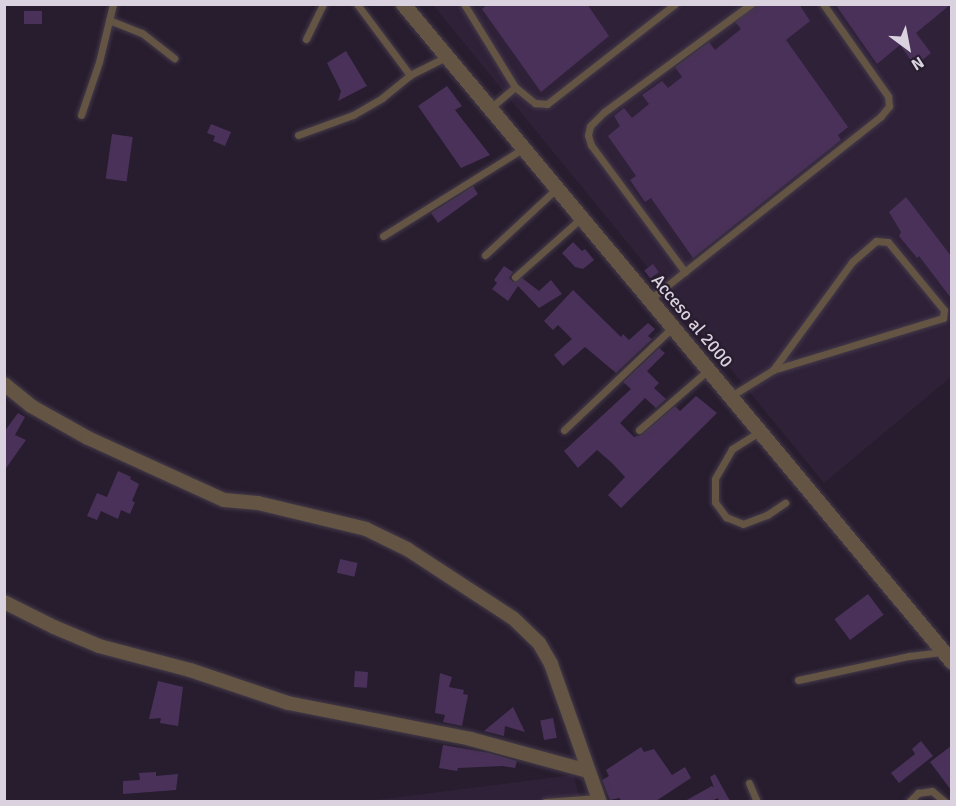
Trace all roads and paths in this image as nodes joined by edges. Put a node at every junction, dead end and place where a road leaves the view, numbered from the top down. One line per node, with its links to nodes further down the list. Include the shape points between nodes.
1 (113, 4): 9 (lane)
2 (323, 4): 10 (lane)
3 (357, 4): 13 (lane)
4 (403, 4): 11 (street, Acceso al 2000)
5 (464, 4): 14 (lane)
6 (675, 4): 14 (lane, via 547,104 536,103)
7 (751, 4): 23 (lane, via 590,126 591,145)
8 (823, 4): 23 (lane, via 888,96 889,106)
9 (109, 20): 12 (lane, via 142,33); 16 (lane)
10 (306, 39)
11 (446, 57): 13 (lane); 15 (street, Acceso al 2000)
12 (174, 58)
13 (410, 75): 17 (lane, via 353,115)
14 (515, 87): 15 (lane)
15 (489, 109): 18 (street, Acceso al 2000)
16 (81, 115)
17 (297, 135)
18 (522, 149): 19 (street, Acceso al 2000); 21 (lane)
19 (556, 189): 20 (street, Acceso al 2000); 22 (lane)
20 (580, 219): 24 (lane); 25 (street, Acceso al 2000)
21 (382, 236)
22 (484, 255)
23 (685, 272): 25 (lane)
24 (515, 277)
25 (649, 300): 26 (street, Acceso al 2000)
26 (672, 328): 27 (street, Acceso al 2000); 31 (lane)
27 (708, 370): 30 (street, Acceso al 2000); 32 (lane)
28 (772, 370): 28 (lane, via 943,318 944,310 888,242 876,241 852,262); 30 (lane)
29 (4, 384): 38 (street, via 31,406 88,438 184,483 224,500 258,503 366,529 453,578 513,618 539,643 560,686)
30 (730, 396): 33 (street, Acceso al 2000)
31 (564, 429)
32 (639, 430)
33 (759, 432): 34 (lane, via 732,449 715,479 715,502 726,517 743,524); 36 (street, Acceso al 2000)
34 (784, 503)
35 (4, 602): 38 (street, via 99,646 190,670 288,703 471,739)
36 (949, 658): 37 (lane, via 909,656)
37 (798, 680)
38 (588, 771): 40 (street)
39 (749, 783): 42 (lane)
40 (599, 800): 41 (lane)
41 (545, 801)
42 (757, 801)
43 (909, 801): 44 (lane, via 918,793 932,790)
44 (945, 801)

